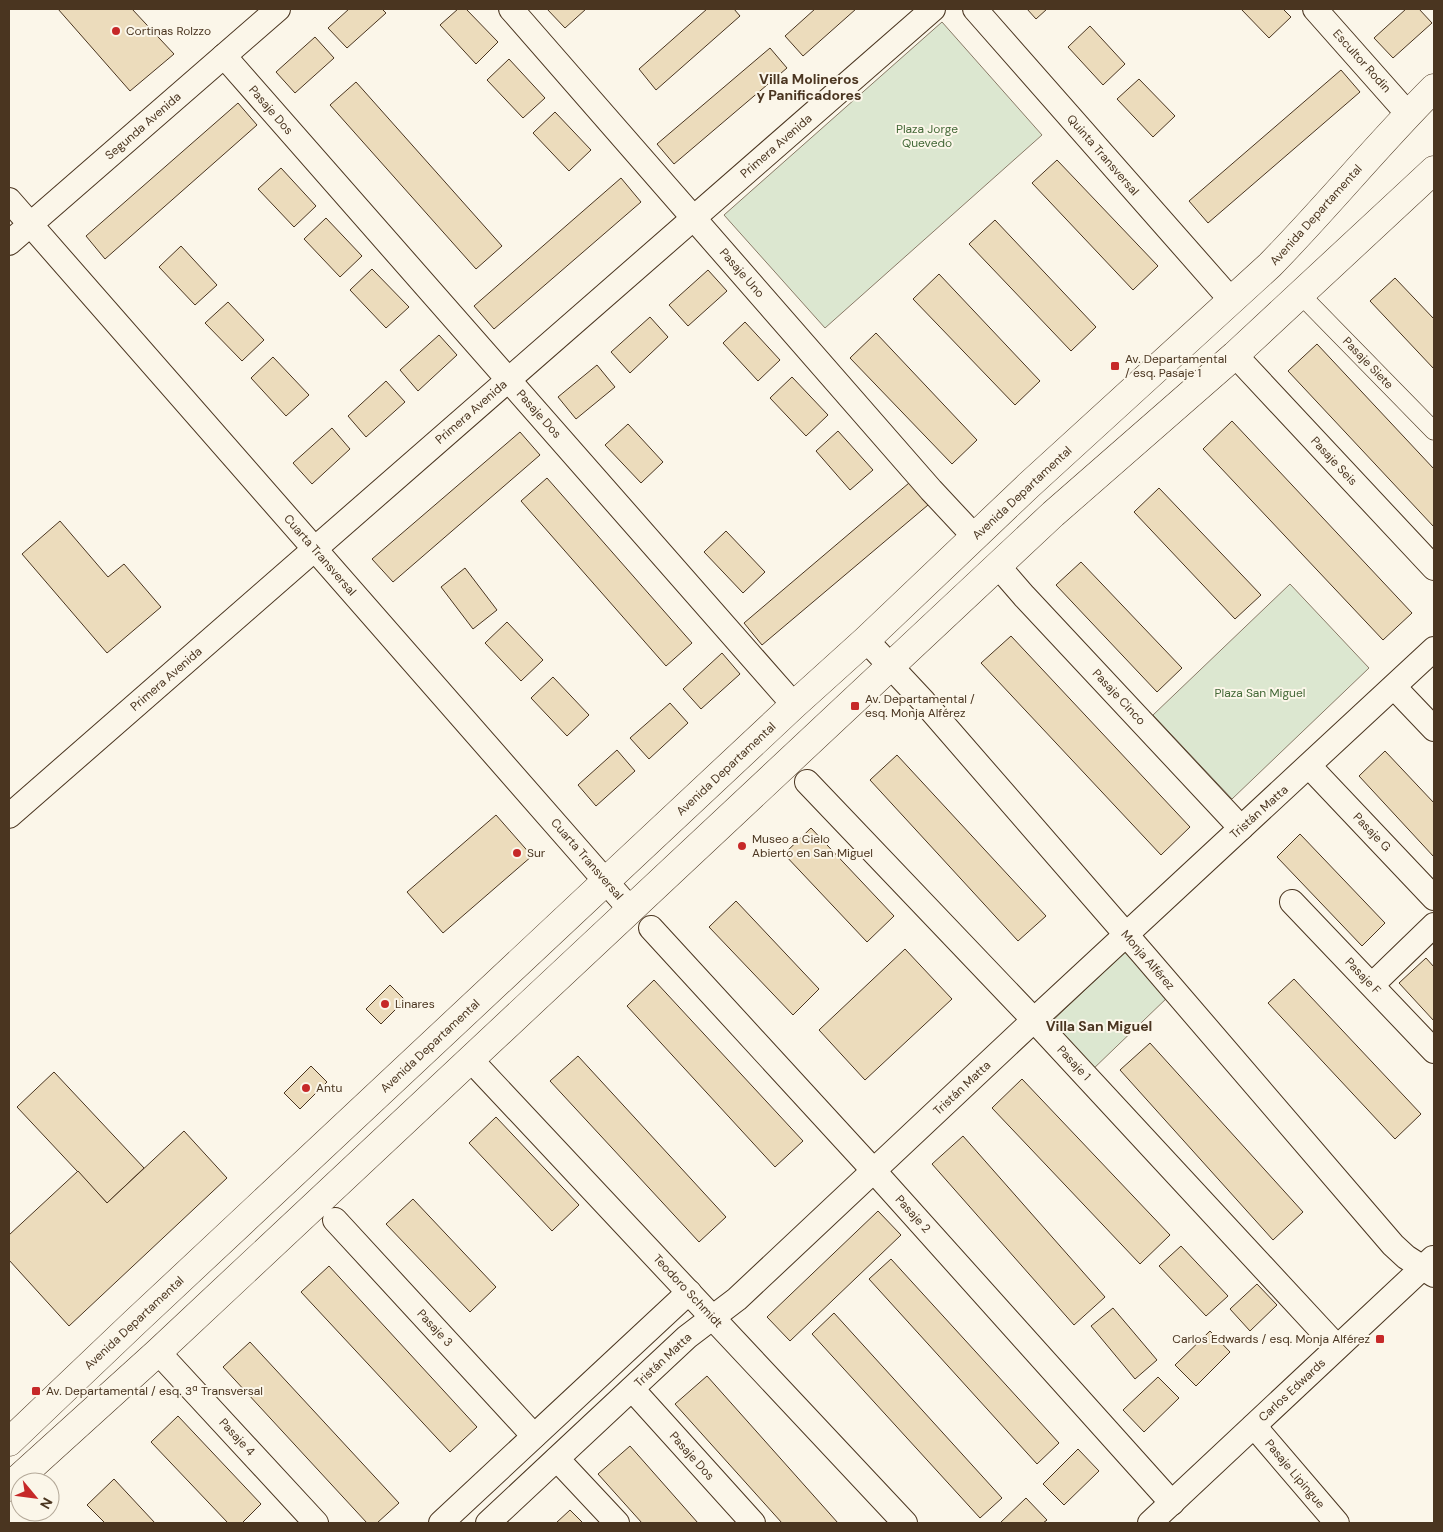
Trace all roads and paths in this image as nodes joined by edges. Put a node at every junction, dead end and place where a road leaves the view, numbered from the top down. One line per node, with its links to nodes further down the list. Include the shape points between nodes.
1 (278, 9): 6 (street, Segunda Avenida)
2 (511, 9): 11 (street, Pasaje Uno)
3 (932, 9): 11 (street, Primera Avenida)
4 (975, 9): 15 (street, Quinta Transversal)
5 (1315, 9): 8 (street, Escultor Rodin)
6 (224, 56): 12 (street, Segunda Avenida); 17 (street, Pasaje Dos)
7 (1434, 88): 8 (main road, Avenida Departamental)
8 (1408, 114): 15 (main road, Avenida Departamental, via 1306,229)
9 (1434, 170): 14 (main road)
10 (9, 200): 12 (street, Cuarta Transversal)
11 (693, 218): 17 (street, Primera Avenida); 19 (street, Pasaje Uno)
12 (30, 224): 13 (street, Segunda Avenida); 20 (street, Cuarta Transversal)
13 (9, 244)
14 (1301, 295): 16 (main road); 18 (street, Pasaje Siete)
15 (1232, 301): 19 (main road, Avenida Departamental)
16 (1234, 355): 21 (main road); 22 (street, Pasaje Seis)
17 (508, 380): 20 (street, Primera Avenida); 27 (street, Pasaje Dos)
18 (1434, 431)
19 (974, 536): 23 (main road, Avenida Departamental)
20 (314, 549): 31 (street, Primera Avenida); 33 (street, Cuarta Transversal)
21 (998, 566): 25 (main road); 32 (street, Pasaje Cinco)
22 (1434, 568)
23 (866, 640): 25 (street, Monja Alférez); 27 (main road, Avenida Departamental)
24 (1434, 649): 26 (street, Tristán Matta)
25 (891, 666): 36 (main road); 39 (street, Monja Alférez)
26 (1394, 687): 28 (street); 29 (street, Tristán Matta)
27 (794, 705): 33 (main road, Avenida Departamental)
28 (1434, 729)
29 (1309, 766): 32 (street, Tristán Matta); 34 (street, Pasaje G)
30 (808, 782): 41 (street, Pasaje 1)
31 (9, 816)
32 (1241, 828): 39 (street, Tristán Matta)
33 (606, 881): 36 (street, Cuarta Transversal); 54 (main road, Avenida Departamental)
34 (1434, 898)
35 (1292, 902): 40 (street, Pasaje F)
36 (630, 909): 43 (main road)
37 (1434, 925): 40 (street)
38 (651, 928): 44 (street, Pasaje 2)
39 (1125, 935): 41 (street, Tristán Matta); 46 (street, Monja Alférez, via 1393,1245 1406,1257)
40 (1372, 985): 42 (street, Pasaje F)
41 (1034, 1020): 44 (street, Tristán Matta); 49 (street, Pasaje 1)
42 (1434, 1051)
43 (470, 1059): 47 (street, Teodoro Schmidt); 50 (main road)
44 (874, 1171): 48 (street, Tristán Matta, via 737,1299); 57 (street, Pasaje 2)
45 (335, 1220): 53 (street, Pasaje 3)
46 (1430, 1266): 49 (street, Carlos Edwards)
47 (689, 1292): 48 (street, Teodoro Schmidt); 53 (street)
48 (712, 1317): 51 (street, Tristán Matta); 63 (street, Teodoro Schmidt)
49 (1337, 1347): 52 (street, Carlos Edwards)
50 (158, 1352): 56 (main road); 58 (street, Pasaje 4)
51 (632, 1389): 55 (street, Tristán Matta); 62 (street, Pasaje Dos)
52 (1254, 1426): 57 (street, Carlos Edwards); 65 (street, Pasaje Lipingue)
53 (534, 1436): 59 (street)
54 (9, 1442)
55 (557, 1459): 60 (street, Tristán Matta); 61 (street)
56 (9, 1487)
57 (1172, 1503): 64 (street, Carlos Edwards)
58 (316, 1523)
59 (441, 1523)
60 (488, 1523)
61 (617, 1523)
62 (753, 1523)
63 (905, 1523)
64 (1150, 1523)
65 (1337, 1523)

